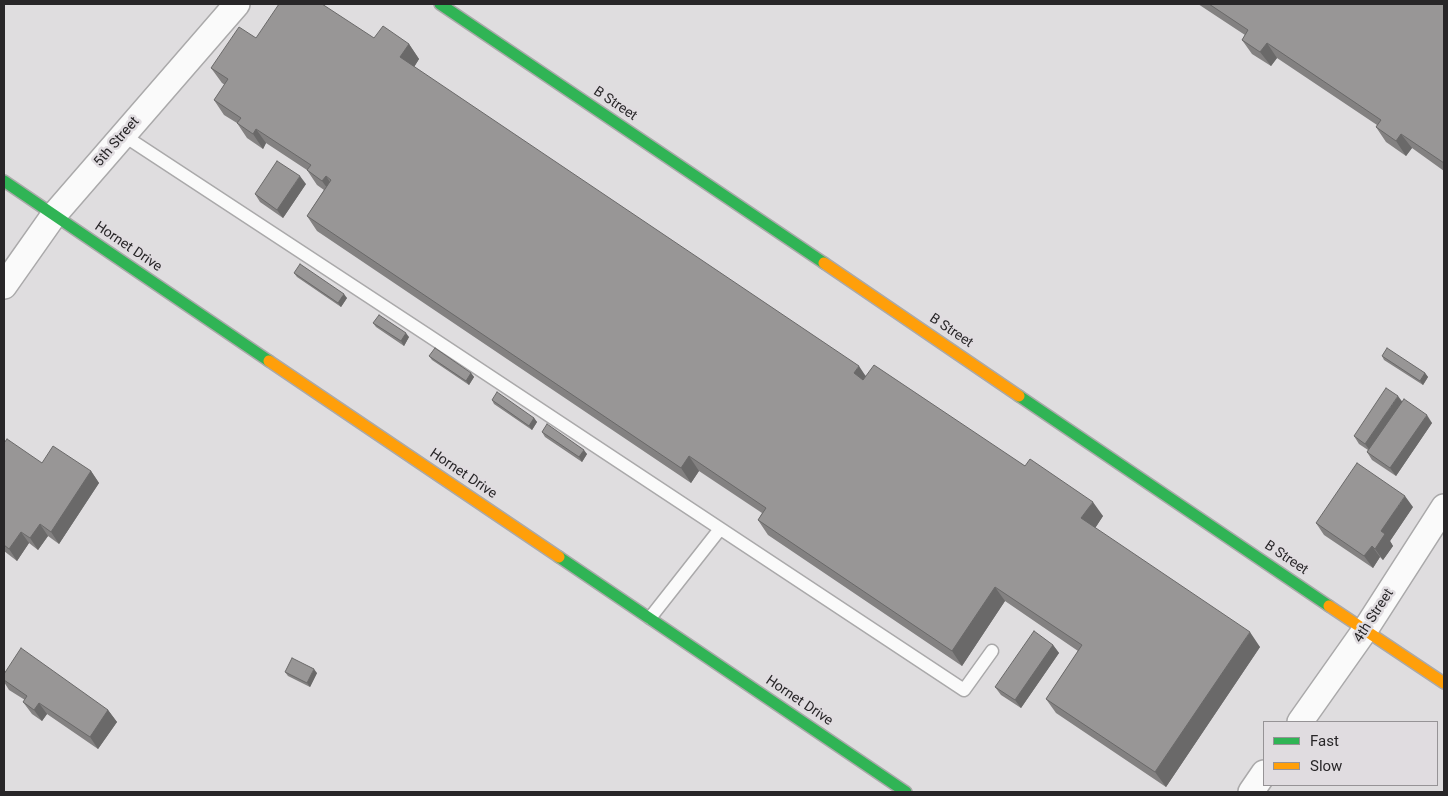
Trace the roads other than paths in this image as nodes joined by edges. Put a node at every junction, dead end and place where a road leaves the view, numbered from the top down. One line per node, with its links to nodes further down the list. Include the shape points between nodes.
1 (236, 4): 3 (street, 5th Street)
2 (440, 4): 10 (street, B Street)
3 (123, 135): 5 (street, 5th Street); 8 (lane)
4 (4, 181): 5 (street, Hornet Drive)
5 (54, 215): 6 (street, 5th Street); 9 (street, Hornet Drive)
6 (4, 286)
7 (1444, 507): 10 (street, 4th Street)
8 (720, 529): 9 (lane); 11 (lane, via 964,690)
9 (650, 618): 15 (street, Hornet Drive)
10 (1366, 630): 12 (street, B Street); 13 (street, 4th Street)
11 (992, 650)
12 (1444, 683)
13 (1301, 721)
14 (1263, 774): 16 (street)
15 (906, 792)
16 (1250, 792)

